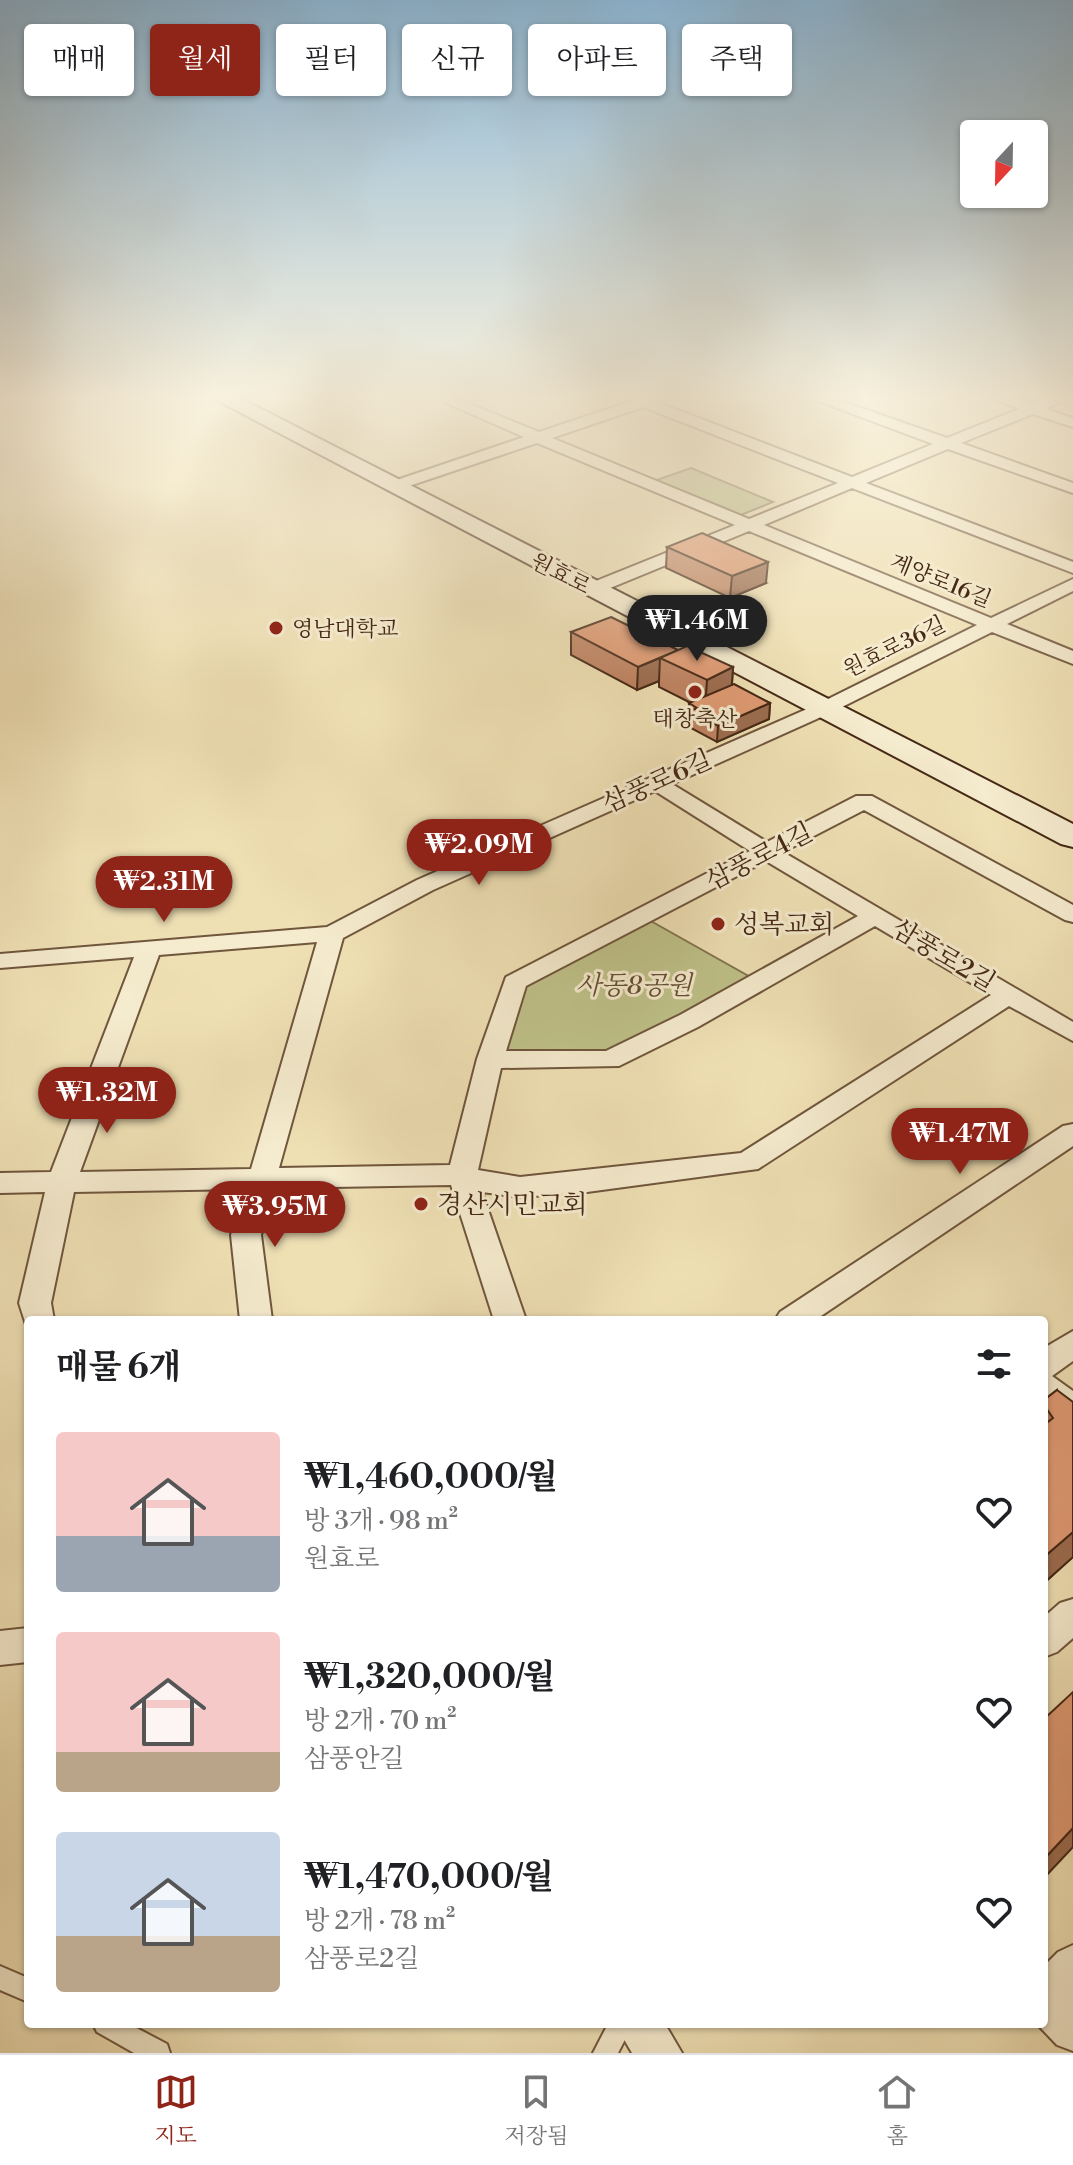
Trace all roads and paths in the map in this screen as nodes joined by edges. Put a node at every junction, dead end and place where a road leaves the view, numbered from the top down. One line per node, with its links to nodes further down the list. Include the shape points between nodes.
1 (405, 492): 8 (main road, 원효로)
2 (669, 492): 5 (street, 계양로16길)
3 (831, 492): 5 (street)
4 (875, 492): 6 (street)
5 (750, 525): 8 (street); 9 (street, 계양로16길)
6 (1073, 568)
7 (1073, 584): 9 (street, 원효로36길)
8 (592, 589): 11 (main road, 원효로)
9 (992, 624): 10 (street, 계양로16길); 11 (street, 원효로36길)
10 (1073, 658)
11 (823, 709): 12 (street, 삼풍로6길); 13 (main road, 원효로)
12 (655, 782): 14 (street, 삼풍로2길); 17 (street, 삼풍로6길, via 425,885)
13 (1073, 837)
14 (767, 852): 15 (street, 삼풍로2길); 16 (street, 삼풍로4길, via 864,801); 22 (street, 삼풍로4길, via 515,982)
15 (878, 915): 20 (street, 삼풍로2길); 22 (street, 삼풍로2길, via 610,1060)
16 (1073, 915)
17 (332, 934): 18 (street); 25 (street)
18 (149, 950): 19 (street); 26 (street)
19 (0, 961)
20 (1011, 994): 21 (street, 삼풍로2길); 24 (street, 삼풍로2길, via 748,1162 520,1187)
21 (1073, 1033)
22 (490, 1059): 24 (street, 삼풍로4길)
23 (1073, 1133): 31 (street)
24 (462, 1175): 25 (street); 30 (street)
25 (263, 1178): 26 (street); 29 (street, via 246,1235)
26 (62, 1182): 27 (street); 28 (street, via 35,1303)
27 (0, 1183)
28 (37, 1316)
29 (256, 1316)
30 (509, 1316)
31 (797, 1316)
32 (1073, 1343): 33 (street)
33 (1048, 1363)
34 (1048, 1389): 35 (street)
35 (1073, 1409)
36 (1073, 1615): 37 (street)
37 (1048, 1637)
38 (24, 1645): 39 (street)
39 (0, 1648)
40 (1073, 1967): 43 (street)
41 (0, 1978): 42 (lane)
42 (24, 1988)
43 (1048, 1995)
44 (1048, 2003): 48 (street)
45 (112, 2028): 49 (lane)
46 (619, 2028): 50 (lane)
47 (640, 2028): 51 (street)
48 (1073, 2029)
49 (158, 2053)
50 (605, 2053)
51 (660, 2053)

